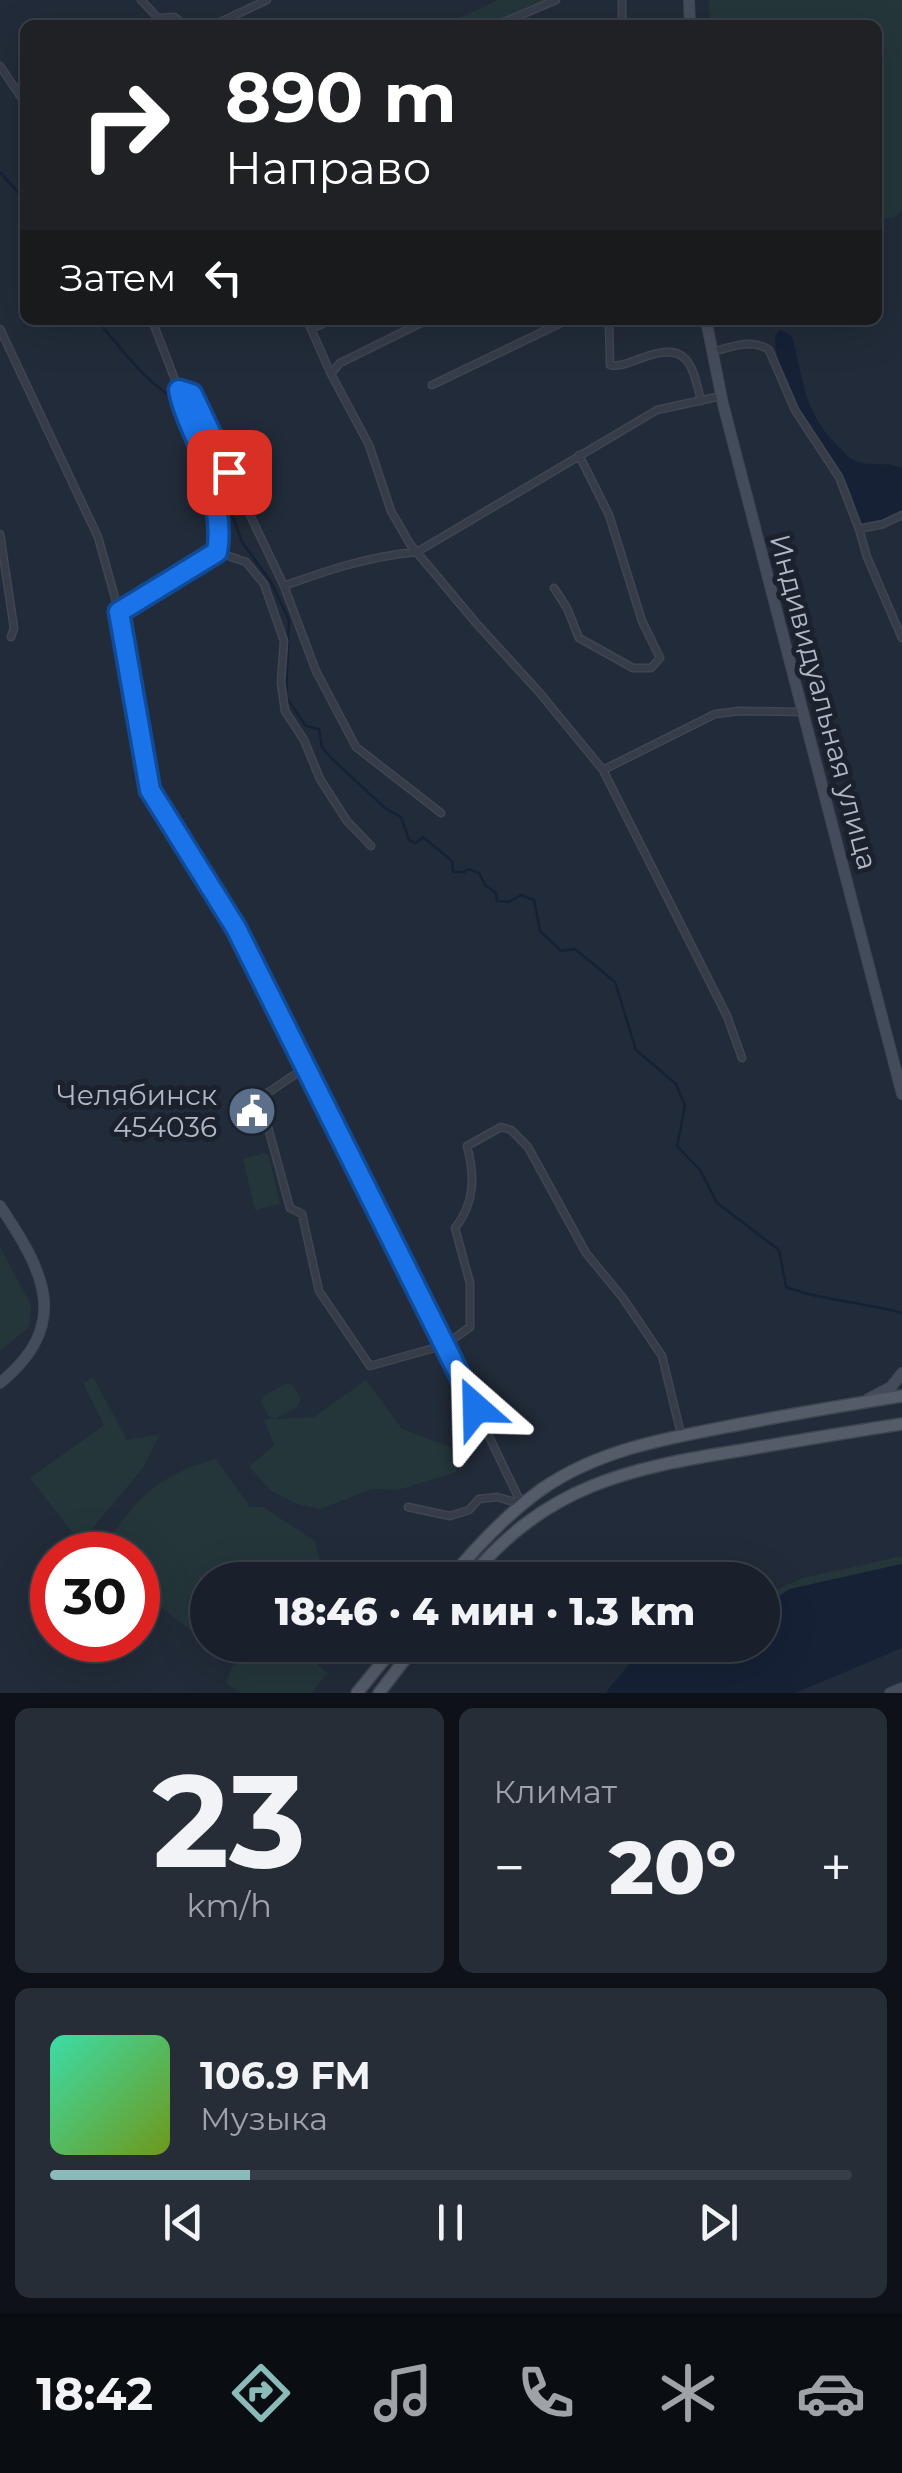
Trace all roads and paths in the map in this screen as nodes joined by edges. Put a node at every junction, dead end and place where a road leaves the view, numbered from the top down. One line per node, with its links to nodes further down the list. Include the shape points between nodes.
1 (141, 0): 4 (street, via 158,18)
2 (268, 0): 5 (street)
3 (556, 0): 6 (street)
4 (177, 20)
5 (225, 20)
6 (509, 20)
7 (0, 66): 8 (street)
8 (20, 95)
9 (154, 325): 21 (street)
10 (309, 325): 17 (street)
11 (319, 325): 17 (street)
12 (416, 325): 19 (street, via 340,363)
13 (557, 325): 20 (street)
14 (609, 325): 23 (street, via 610,365 674,352 693,367)
15 (707, 325): 18 (main road, Индивидуальная улица)
16 (0, 329): 32 (street, via 85,505)
17 (311, 329): 19 (street)
18 (711, 352): 22 (main road, Индивидуальная улица); 26 (street, via 748,344 769,350 795,410 839,477)
19 (331, 374): 29 (street, via 369,445 391,511)
20 (432, 386)
21 (179, 390): 28 (street, via 212,494); 30 (street, via 192,394)
22 (721, 396): 23 (street); 35 (main road, Индивидуальная улица)
23 (701, 400): 24 (street, via 658,410)
24 (579, 455): 29 (street); 31 (street, via 609,515 660,658 651,668 633,668 579,638)
25 (902, 515): 26 (street)
26 (859, 528): 34 (street)
27 (0, 534): 33 (street)
28 (217, 552): 32 (street); 38 (street, via 246,562 264,584 284,641 285,711 320,780)
29 (417, 552): 30 (street); 36 (street)
30 (284, 586): 37 (street, via 316,671 356,747)
31 (554, 588)
32 (119, 612): 40 (street, via 150,790 224,906)
33 (11, 637)
34 (902, 638)
35 (804, 712): 36 (street, via 715,714); 41 (main road, Индивидуальная улица)
36 (603, 770): 39 (street)
37 (440, 813)
38 (371, 846)
39 (742, 1058)
40 (306, 1067): 43 (street); 43 (street, via 260,1098 290,1208 302,1214 319,1291 370,1366)
41 (902, 1094)
42 (0, 1206): 45 (main road, via 36,1263 45,1304 25,1360)
43 (445, 1344): 49 (street, via 470,1327 470,1282 455,1228 466,1215 475,1174 467,1146 501,1127 528,1147 586,1253 662,1356); 50 (street)
44 (902, 1373): 47 (main road)
45 (0, 1383)
46 (902, 1396): 47 (main road)
47 (862, 1402): 49 (main road)
48 (902, 1424): 53 (main road, via 625,1472 533,1518)
49 (681, 1435): 50 (main road, via 602,1457)
50 (522, 1505): 51 (street, via 497,1497 450,1516); 52 (main road)
51 (408, 1507)
52 (467, 1562)
53 (483, 1562)
54 (383, 1662): 57 (main road)
55 (403, 1662): 58 (main road)
56 (902, 1688): 59 (main road)
57 (358, 1693)
58 (378, 1693)
59 (890, 1693)

